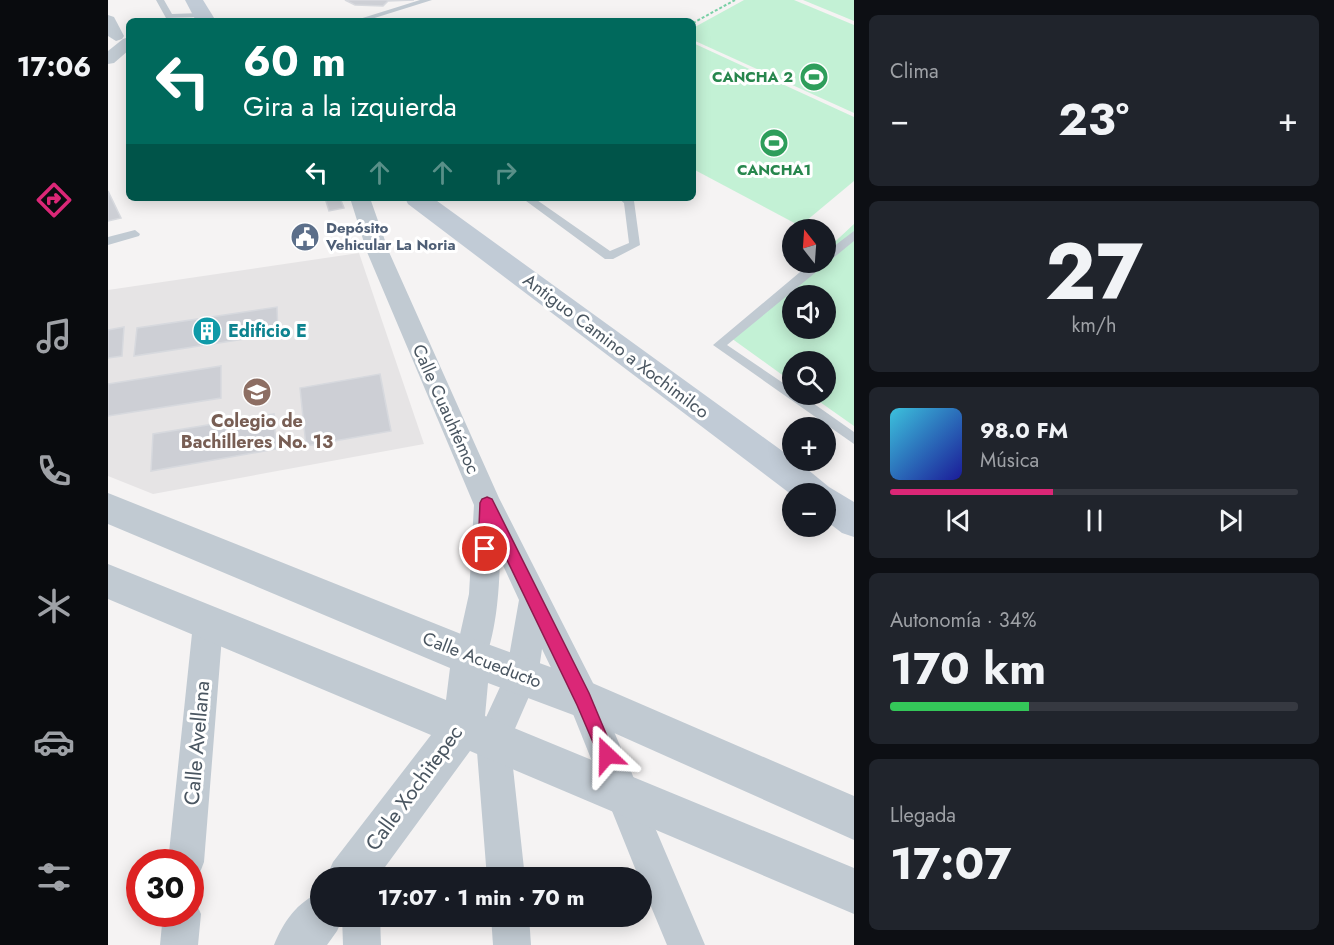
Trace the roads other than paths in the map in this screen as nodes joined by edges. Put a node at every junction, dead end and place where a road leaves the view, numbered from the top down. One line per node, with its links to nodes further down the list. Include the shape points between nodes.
1 (160, 0): 3 (lane, via 169,16)
2 (428, 0): 4 (lane)
3 (200, 12)
4 (367, 18)
5 (108, 20): 6 (street)
6 (120, 38): 7 (street)
7 (108, 59)
8 (361, 201): 19 (street, Calle Cuauhtémoc, via 378,252)
9 (421, 201): 18 (main road, Antiguo Camino a Xochimilco)
10 (531, 201): 11 (lane, via 609,256 635,245)
11 (629, 201)
12 (135, 234): 14 (lane)
13 (854, 235): 15 (lane)
14 (108, 241)
15 (836, 250)
16 (807, 273): 17 (lane, via 719,345)
17 (854, 439)
18 (801, 483)
19 (487, 503): 24 (street, Calle Cuauhtémoc); 26 (street, via 484,594)
20 (836, 508): 22 (main road)
21 (116, 518): 26 (street, Calle Acueducto)
22 (854, 522)
23 (108, 581): 25 (street)
24 (534, 600): 27 (street); 28 (street, Calle Cuauhtémoc)
25 (208, 624): 29 (street); 32 (street, Calle Avellana)
26 (471, 657): 27 (street, Calle Acueducto); 29 (street, Calle Xochitepec)
27 (522, 676): 28 (street, Calle Acueducto); 29 (street)
28 (583, 699): 30 (street, Calle Cuauhtémoc); 31 (street, Calle Acueducto)
29 (478, 734): 30 (street); 33 (street, Calle Xochitepec); 34 (street)
30 (622, 792): 35 (street); 44 (street, Calle Cuauhtémoc)
31 (854, 818)
32 (187, 849)
33 (362, 867)
34 (504, 867)
35 (854, 891)
36 (181, 927): 40 (street)
37 (312, 927): 41 (street)
38 (361, 927): 42 (street)
39 (511, 927): 43 (street)
40 (179, 945)
41 (298, 945)
42 (362, 945)
43 (512, 945)
44 (686, 945)

